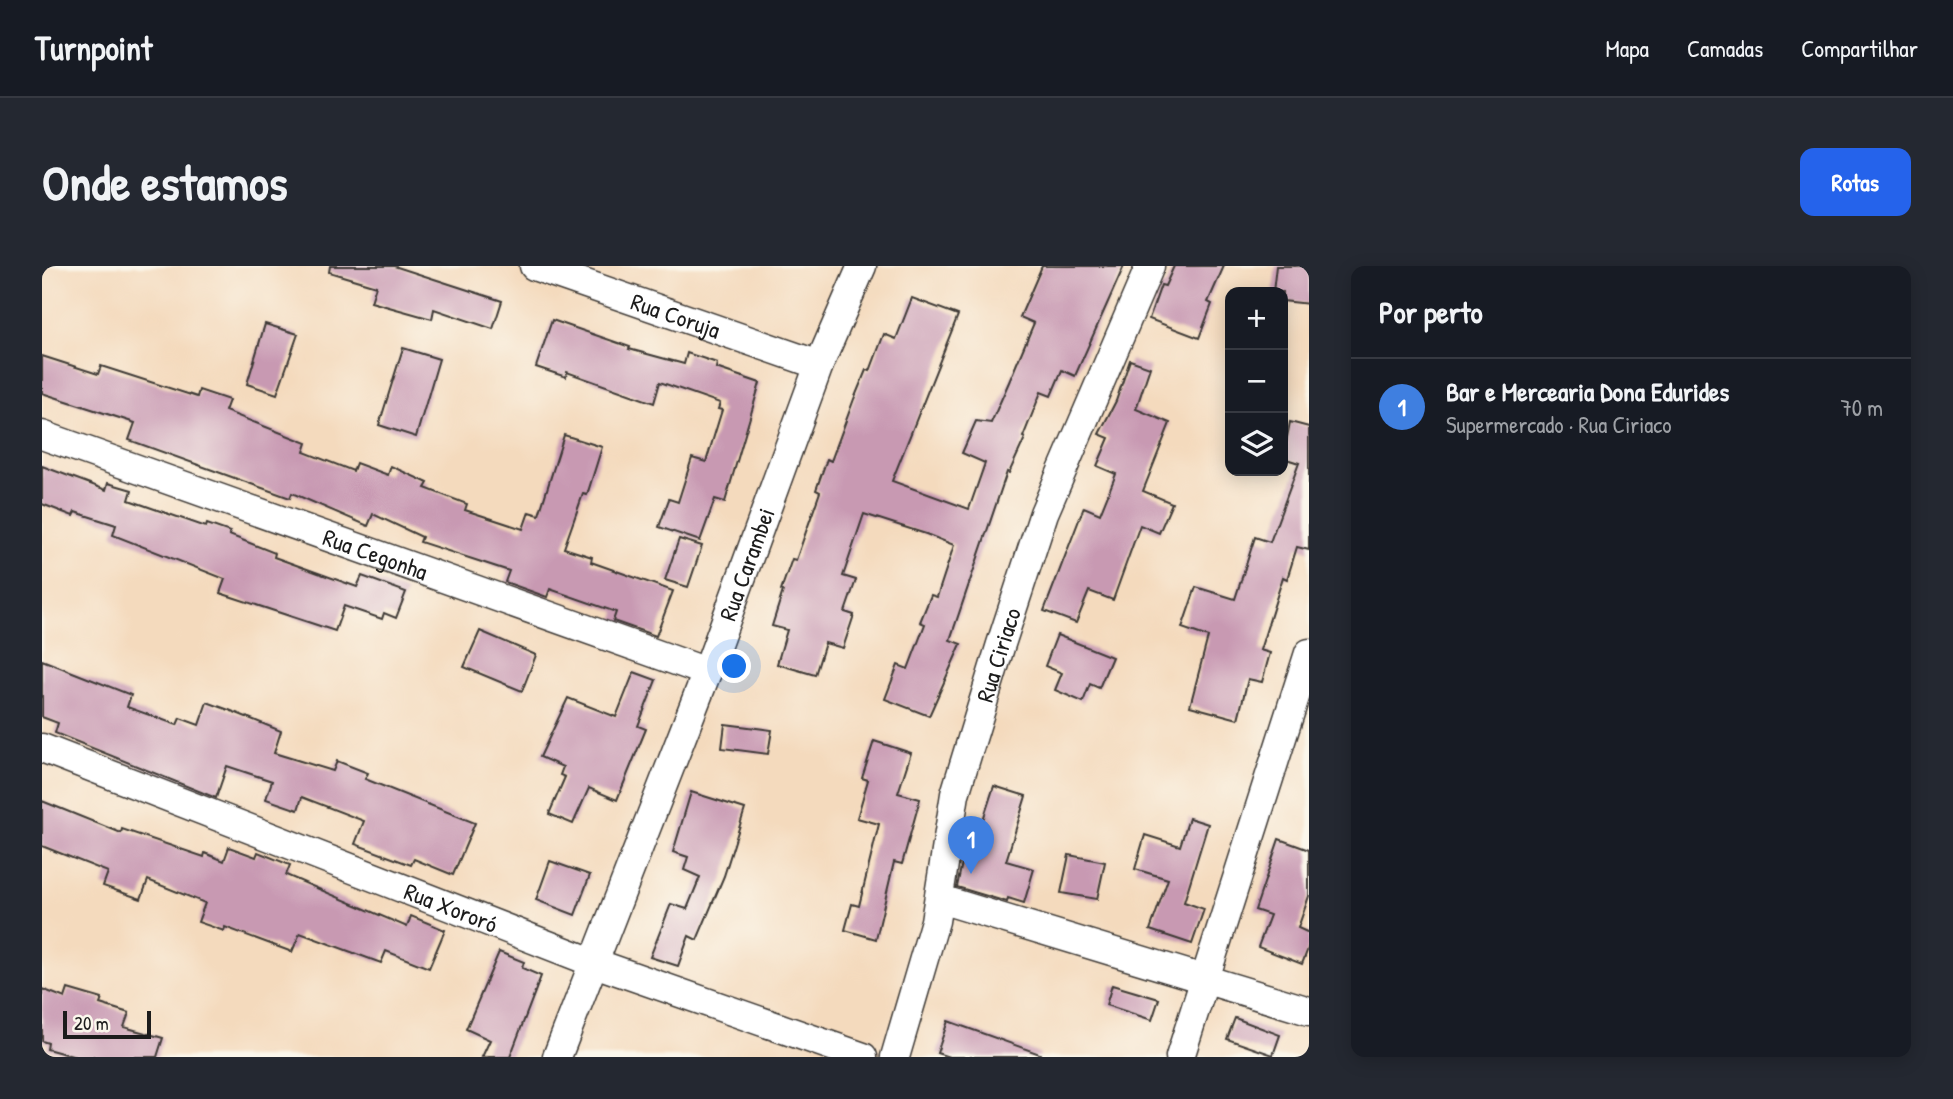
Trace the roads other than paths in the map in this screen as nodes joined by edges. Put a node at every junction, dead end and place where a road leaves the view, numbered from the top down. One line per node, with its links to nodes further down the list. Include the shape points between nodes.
1 (534, 266): 4 (street, Rua Coruja)
2 (862, 266): 4 (street, Rua Carambei)
3 (1150, 266): 9 (street, Rua Ciriaco, via 1040,526 955,794)
4 (819, 365): 7 (street, Rua Carambei)
5 (42, 435): 7 (street, Rua Cegonha)
6 (1309, 653): 11 (street)
7 (707, 672): 10 (street, Rua Carambei)
8 (42, 748): 10 (street, Rua Xororó)
9 (940, 899): 11 (street); 15 (street, Rua Ciriaco)
10 (592, 962): 13 (street, Rua Carambei); 14 (street, Rua Xororó)
11 (1207, 980): 12 (street); 16 (street)
12 (1309, 1011)
13 (557, 1057)
14 (863, 1057)
15 (895, 1057)
16 (1180, 1057)

